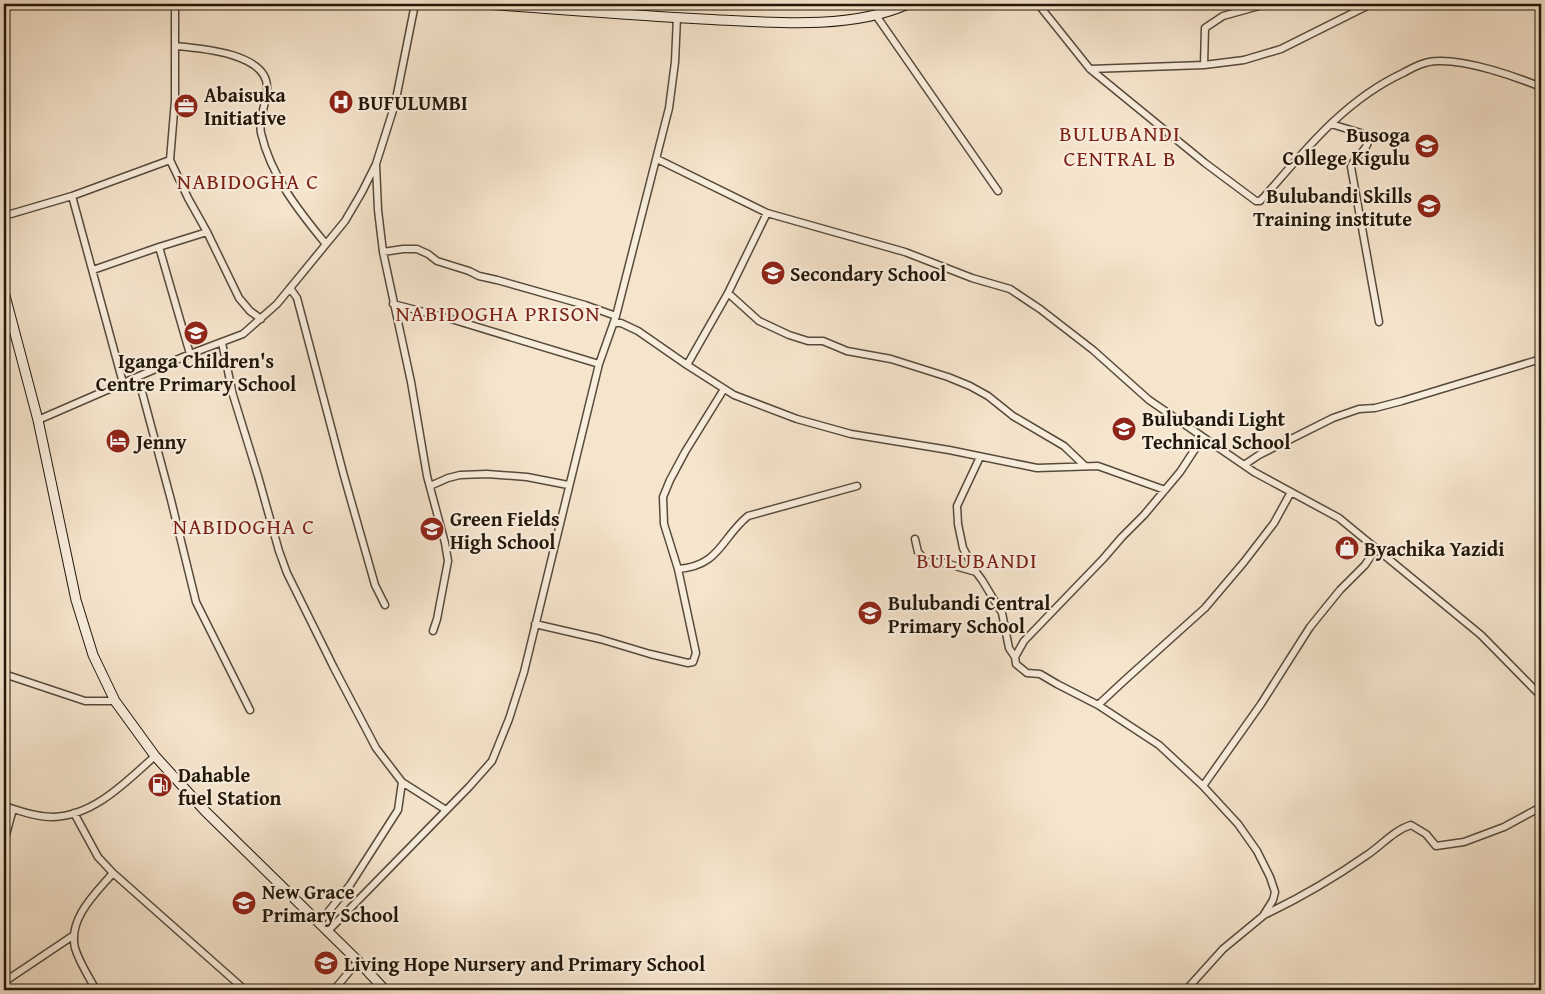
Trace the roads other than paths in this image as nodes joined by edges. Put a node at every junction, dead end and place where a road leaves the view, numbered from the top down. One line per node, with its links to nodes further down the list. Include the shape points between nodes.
1 (175, 4): 10 (street)
2 (415, 4): 17 (street, via 395,104)
3 (483, 4): 9 (street)
4 (908, 4): 8 (street)
5 (1038, 4): 12 (street)
6 (1266, 4): 11 (street, via 1223,16 1205,28)
7 (1371, 4): 11 (street, via 1281,49 1244,60)
8 (875, 14): 9 (street, via 831,22); 18 (street)
9 (677, 17): 15 (street, via 669,108)
10 (175, 46): 16 (street); 23 (street, via 203,48 255,64 268,87 261,130 266,152 295,206)
11 (1204, 64): 12 (street)
12 (1090, 69): 14 (street, via 1256,201 1265,196)
13 (1541, 87): 14 (street, via 1457,62 1429,62 1389,79 1348,107)
14 (1331, 124): 33 (street, via 1361,133 1368,141 1368,146 1351,167)
15 (657, 159): 20 (street); 32 (street)
16 (170, 160): 19 (street); 22 (street)
17 (376, 164): 23 (street, via 345,221); 25 (street)
18 (998, 191)
19 (72, 196): 21 (street); 26 (street)
20 (767, 213): 29 (street); 43 (street, via 905,252 1010,289 1093,350 1149,400)
21 (4, 216)
22 (207, 232): 24 (street); 31 (street, via 239,298)
23 (326, 243): 27 (street)
24 (159, 247): 26 (street); 35 (street)
25 (383, 252): 30 (street); 32 (street, via 417,249 437,261 585,305)
26 (93, 270): 40 (street)
27 (290, 288): 31 (street); 56 (street, via 297,298 375,585)
28 (4, 292): 42 (street)
29 (728, 293): 38 (street); 46 (street, via 759,321 789,334 808,341 823,340 847,351 891,359 970,386 1064,446)
30 (393, 304): 37 (street); 48 (street)
31 (261, 319): 34 (street, via 243,334)
32 (615, 320): 37 (street); 38 (street, via 638,331)
33 (1379, 322)
34 (222, 343): 35 (street); 66 (street, via 233,395 287,573 376,748)
35 (190, 354): 39 (street)
36 (1541, 359): 45 (street, via 1333,418)
37 (599, 364): 47 (street)
38 (687, 365): 41 (street)
39 (138, 377): 40 (street); 64 (street, via 196,602)
40 (123, 383): 42 (street)
41 (724, 389): 44 (street, via 797,419 851,434); 54 (street, via 685,452 663,497 664,524)
42 (38, 420): 62 (street, via 78,608 94,656)
43 (1203, 437): 45 (street); 50 (street)
44 (980, 457): 46 (street, via 1037,468); 55 (street, via 957,506 963,548)
45 (1244, 465): 51 (street)
46 (1085, 466): 50 (street, via 1098,466)
47 (568, 485): 48 (street, via 487,474 460,475); 57 (street)
48 (430, 486): 58 (street, via 448,561)
49 (857, 486): 54 (street, via 748,516 708,559 696,566)
50 (1165, 490): 59 (street, via 1024,640)
51 (1291, 492): 53 (street, via 1339,518); 63 (street, via 1274,523 1206,608)
52 (915, 539): 55 (street, via 918,552 927,562 945,563)
53 (1369, 543): 61 (street, via 1482,634); 67 (street, via 1373,553 1365,565 1310,627)
54 (678, 569): 57 (street, via 696,653 693,662)
55 (976, 572): 59 (street, via 1002,612 1009,648)
56 (385, 605)
57 (535, 624): 71 (street, via 521,682 492,761)
58 (433, 631)
59 (1015, 657): 63 (street, via 1016,664 1027,673 1040,674)
60 (4, 674): 62 (street, via 85,701)
61 (1541, 696)
62 (116, 700): 65 (street)
63 (1098, 705): 67 (street, via 1159,745)
64 (250, 710)
65 (155, 756): 72 (street, via 100,802); 76 (street, via 205,811)
66 (402, 782): 71 (street); 76 (street, via 398,810 350,885)
67 (1203, 786): 75 (street, via 1238,824 1257,851 1270,878 1274,900)
68 (4, 806): 70 (street)
69 (1541, 807): 75 (street, via 1504,828 1464,842 1436,846 1426,834 1411,825 1403,827 1368,855)
70 (13, 809): 72 (street, via 54,817); 73 (street)
71 (446, 810): 77 (street)
72 (74, 813): 74 (street, via 98,857)
73 (4, 842)
74 (113, 873): 78 (street, via 84,907); 82 (street)
75 (1263, 916): 85 (street, via 1223,949)
76 (318, 923): 77 (street)
77 (327, 932): 79 (street)
78 (74, 935): 80 (street); 81 (street, via 78,955)
79 (358, 961): 83 (street); 84 (street)
80 (4, 982)
81 (96, 990)
82 (245, 990)
83 (334, 990)
84 (385, 990)
85 (1186, 990)

